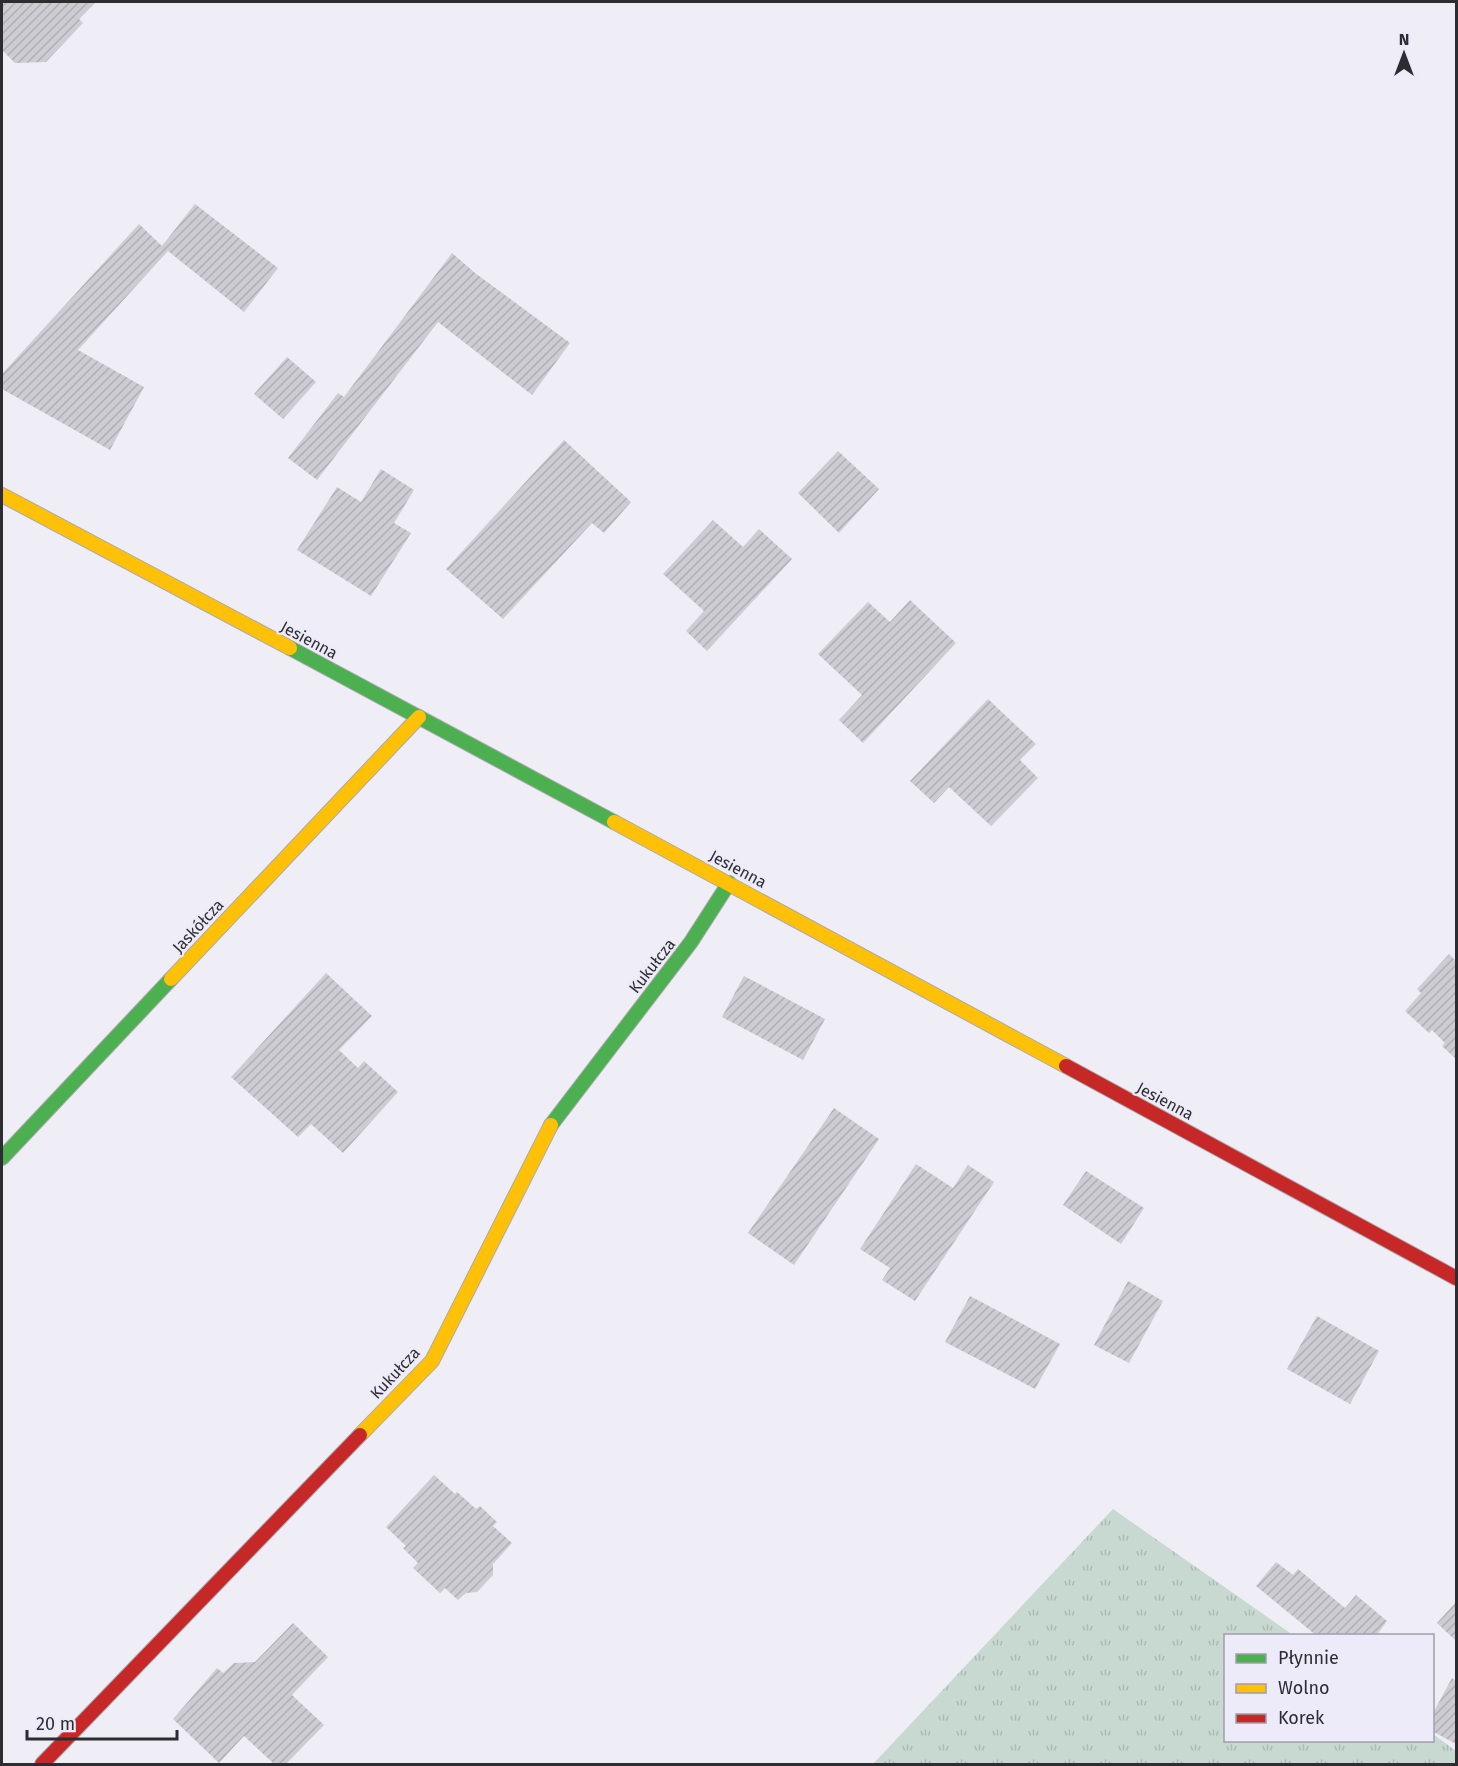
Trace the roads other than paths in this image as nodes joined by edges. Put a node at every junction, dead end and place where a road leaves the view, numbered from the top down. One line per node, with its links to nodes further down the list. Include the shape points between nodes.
1 (2, 495): 2 (street, Jesienna)
2 (419, 717): 3 (street, Jesienna); 4 (street, Jaskółcza)
3 (729, 883): 5 (street, Jesienna); 6 (street, Kukułcza, via 691,942 548,1128 432,1360)
4 (2, 1158)
5 (1456, 1278)
6 (42, 1764)

